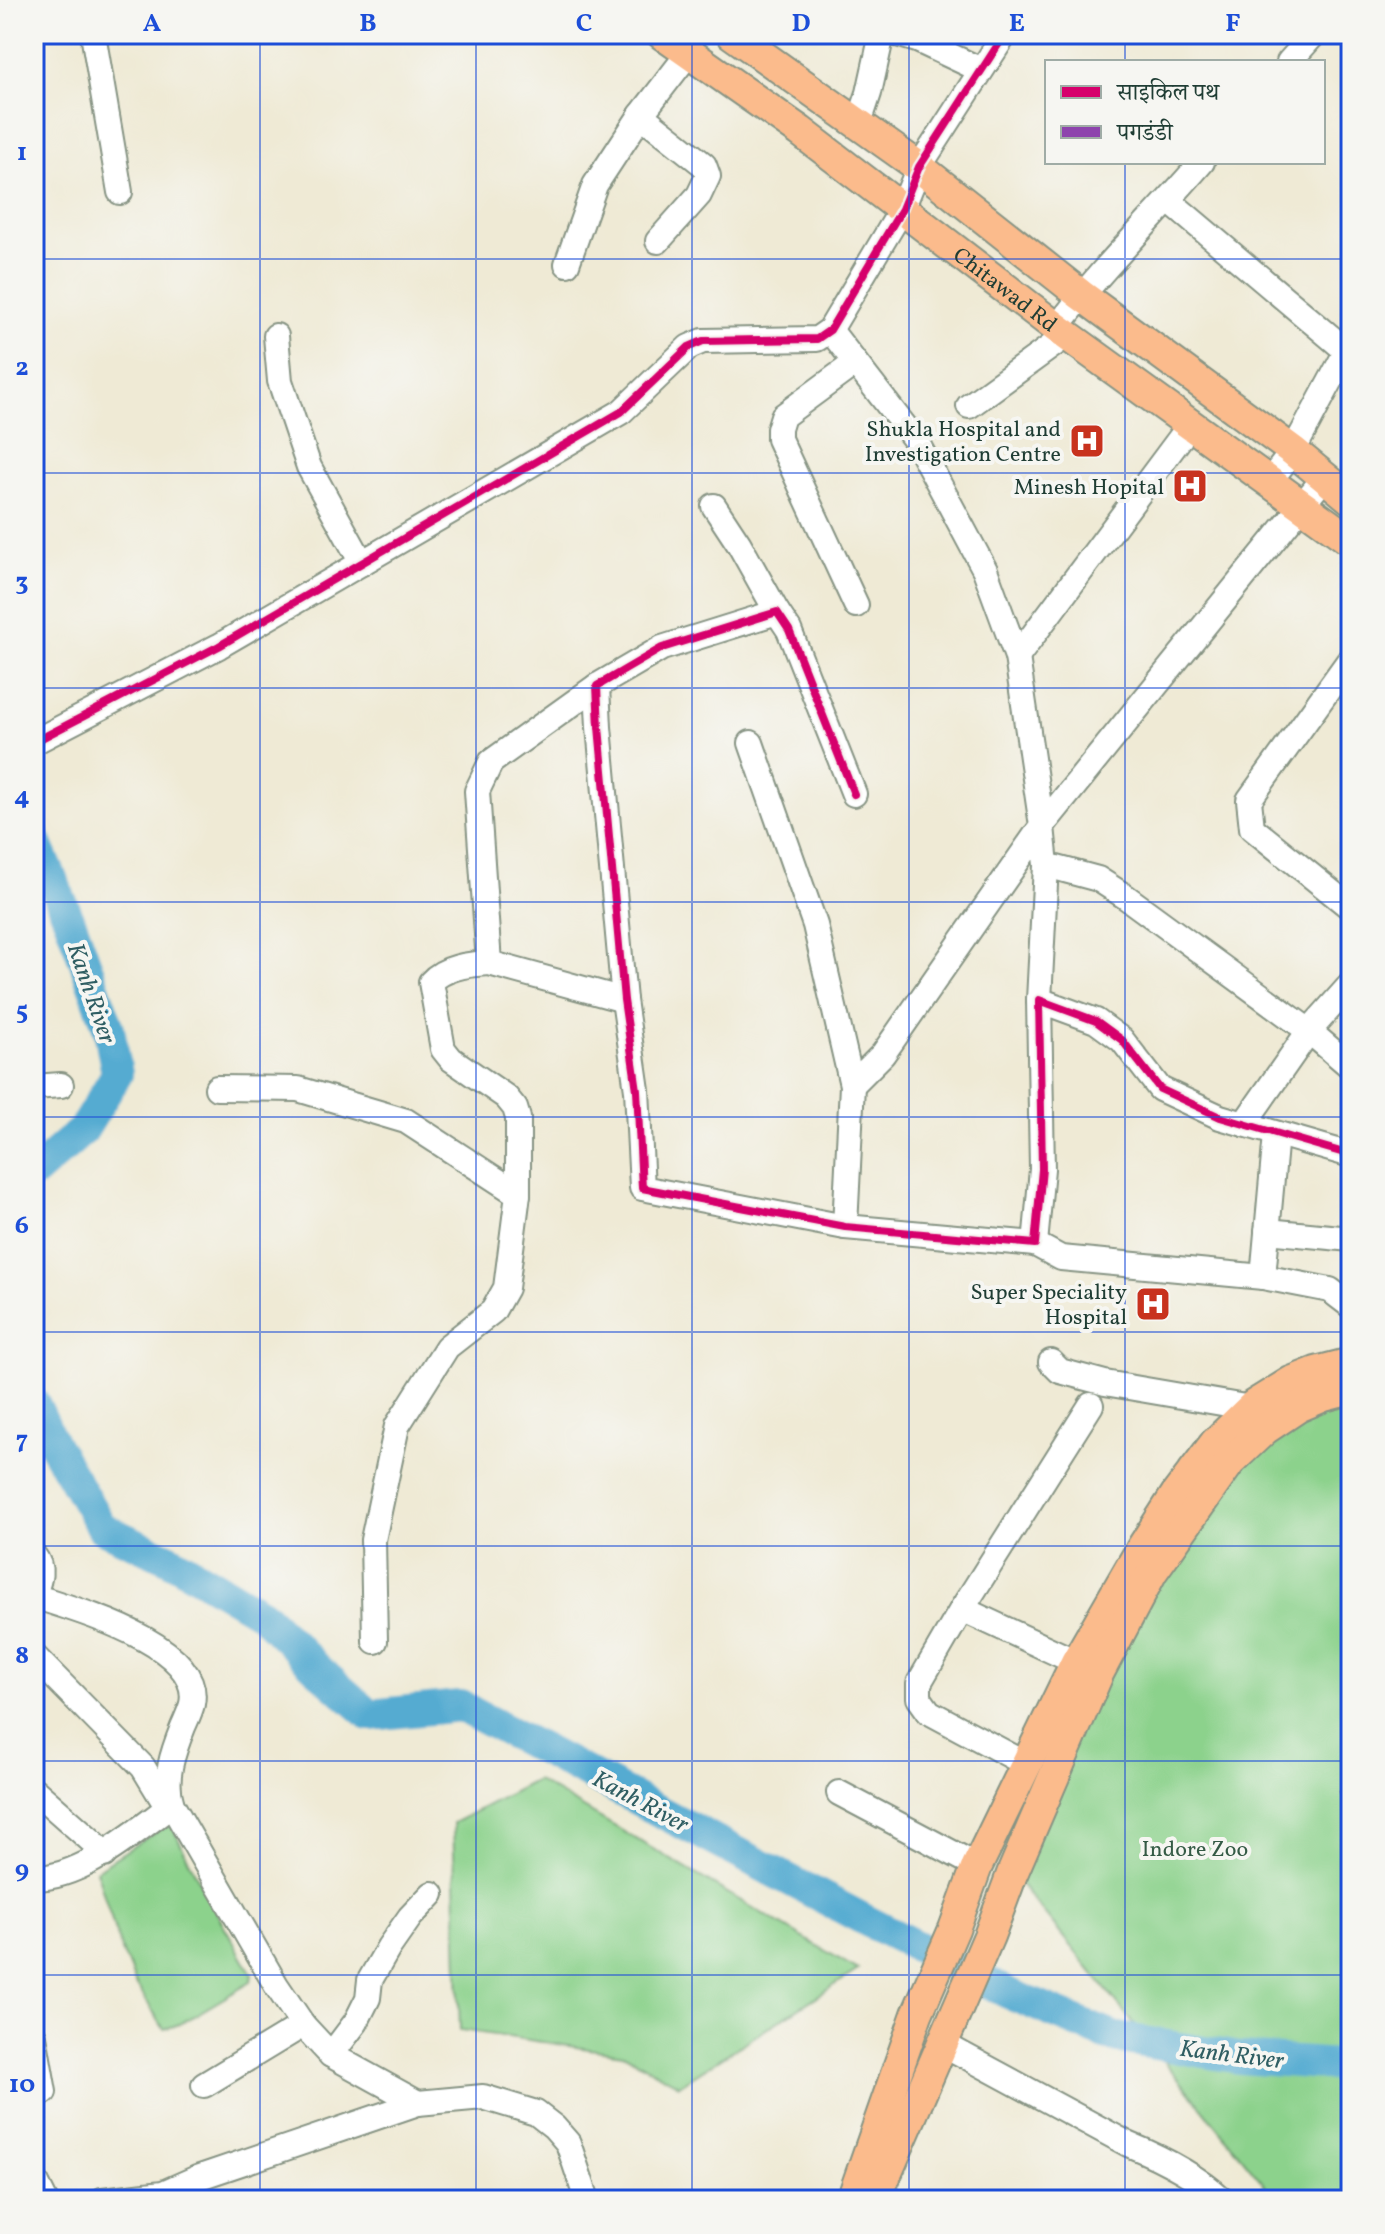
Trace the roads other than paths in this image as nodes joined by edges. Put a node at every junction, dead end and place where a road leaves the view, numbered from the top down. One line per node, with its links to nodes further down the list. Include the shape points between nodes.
1 (93, 34): 15 (street)
2 (662, 34): 8 (main road, Chitawad Rd)
3 (732, 34): 12 (main road, Chitawad Rd)
4 (882, 34): 12 (street)
5 (897, 34): 10 (street)
6 (1005, 34): 10 (street)
7 (1314, 34): 9 (street)
8 (688, 54): 11 (street); 17 (main road, Chitawad Rd)
9 (1291, 60)
10 (981, 70): 14 (street)
11 (641, 115): 18 (street, via 704,165 708,176 699,195); 19 (street, via 595,185)
12 (859, 123): 14 (main road, Chitawad Rd)
13 (1200, 164): 16 (street)
14 (919, 167): 17 (street); 20 (main road, Chitawad Rd)
15 (120, 192)
16 (1169, 201): 20 (street); 24 (street)
17 (902, 209): 21 (street); 22 (main road, Chitawad Rd)
18 (658, 241)
19 (567, 264)
20 (1081, 295): 22 (street); 28 (main road, Chitawad Rd)
21 (830, 330): 25 (street); 35 (street, via 817,339 703,341 689,347 621,412)
22 (1062, 332): 26 (street); 27 (main road, Chitawad Rd)
23 (276, 336): 35 (street, via 280,381 309,467)
24 (1349, 347): 28 (street)
25 (855, 363): 36 (street, via 783,416 779,439); 38 (street, via 916,441 985,570)
26 (969, 406)
27 (1190, 425): 30 (main road, Chitawad Rd); 38 (street)
28 (1293, 451): 29 (main road, Chitawad Rd); 30 (street)
29 (1324, 478): 31 (main road, Chitawad Rd); 33 (street)
30 (1269, 482): 33 (main road, Chitawad Rd)
31 (1351, 499)
32 (714, 506): 37 (street)
33 (1301, 506): 34 (main road, Chitawad Rd); 44 (street)
34 (1351, 541)
35 (362, 563): 41 (street, via 219,646)
36 (856, 605)
37 (777, 612): 40 (street, via 662,648); 43 (street, via 789,630)
38 (1017, 657): 44 (street)
39 (1351, 658): 46 (street, via 1249,800 1252,828)
40 (597, 686): 47 (street, via 491,762 477,791); 49 (street)
41 (36, 741)
42 (751, 743): 54 (street, via 815,925)
43 (854, 794)
44 (1042, 826): 45 (street); 54 (street, via 883,1054)
45 (1046, 865): 50 (street); 51 (street, via 1098,879)
46 (1351, 908)
47 (489, 963): 49 (street); 60 (street, via 439,973 431,982 443,1049 515,1108)
48 (1351, 984): 51 (street)
49 (624, 1000): 61 (street, via 637,1090 642,1188)
50 (1039, 1000): 57 (street, via 1096,1021 1122,1040 1160,1089); 64 (street, via 1042,1169)
51 (1309, 1031): 52 (street); 57 (street)
52 (1351, 1067)
53 (61, 1085): 55 (street)
54 (852, 1085): 61 (street)
55 (34, 1087)
56 (217, 1088): 60 (street, via 298,1089 406,1121)
57 (1244, 1124): 58 (street)
58 (1276, 1134): 59 (street); 62 (street)
59 (1351, 1155)
60 (518, 1194): 75 (street, via 506,1288 493,1311 447,1347 397,1426 373,1540)
61 (845, 1227): 64 (street)
62 (1267, 1231): 63 (street); 65 (street)
63 (1351, 1239)
64 (1035, 1244): 65 (street, via 1061,1258)
65 (1263, 1277): 66 (street, via 1330,1290)
66 (1351, 1306)
67 (1051, 1362): 71 (street, via 1060,1371 1105,1383)
68 (1351, 1363): 71 (main road, via 1291,1382)
69 (1351, 1389): 88 (main road, via 1298,1407 1265,1429 1230,1462 1152,1572 1098,1674)
70 (1091, 1405): 74 (street)
71 (1251, 1408): 77 (main road, via 1215,1443 1177,1493)
72 (34, 1556): 73 (street, via 40,1580)
73 (34, 1595): 81 (street, via 116,1623 177,1661 192,1689 192,1704 171,1760)
74 (962, 1609): 77 (street); 78 (street, via 919,1683 919,1698 929,1712)
75 (375, 1641)
76 (34, 1656): 81 (street, via 143,1767)
77 (1076, 1662): 78 (main road)
78 (1026, 1764): 83 (main road)
79 (34, 1790): 82 (street)
80 (839, 1793): 83 (street)
81 (170, 1806): 82 (street); 86 (street)
82 (104, 1855): 84 (street, via 63,1874)
83 (977, 1866): 97 (main road, via 917,2014)
84 (34, 1878)
85 (432, 1894): 89 (street, via 389,1947 370,1980 356,2022)
86 (303, 2025): 89 (street); 90 (street)
87 (34, 2036): 91 (street, via 44,2092)
88 (946, 2036): 98 (main road); 99 (street, via 1128,2144 1160,2157)
89 (331, 2055): 92 (street)
90 (204, 2085)
91 (34, 2098)
92 (418, 2103): 95 (street, via 163,2193); 96 (street, via 483,2097 536,2113 568,2143)
93 (34, 2178): 94 (street)
94 (45, 2200)
95 (102, 2200)
96 (587, 2200)
97 (852, 2200)
98 (875, 2200)
99 (1223, 2200)

